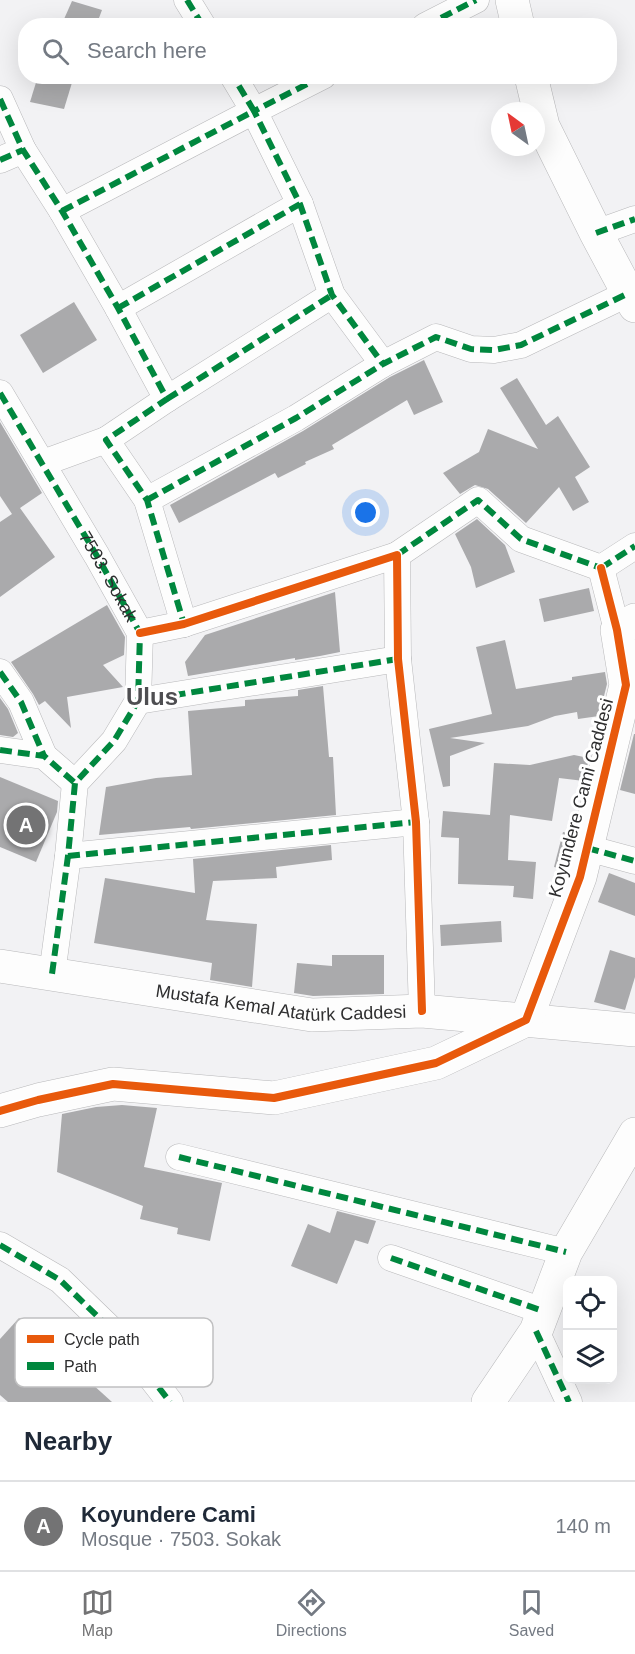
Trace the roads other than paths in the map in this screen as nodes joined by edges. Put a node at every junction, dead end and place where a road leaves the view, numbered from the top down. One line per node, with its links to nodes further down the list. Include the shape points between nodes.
1 (187, 0): 4 (street)
2 (476, 0): 5 (street)
3 (512, 0): 6 (street)
4 (198, 18)
5 (441, 18)
6 (516, 18)
7 (238, 84): 11 (street)
8 (307, 84): 11 (street)
9 (533, 84): 16 (street, via 543,126)
10 (0, 99): 12 (street)
11 (254, 111): 13 (street); 14 (street)
12 (11, 155): 14 (street)
13 (300, 204): 17 (street); 19 (street)
14 (62, 211): 19 (street)
15 (635, 219): 16 (street)
16 (596, 233): 18 (street)
17 (332, 295): 20 (street); 22 (street)
18 (631, 300): 20 (street, via 521,345 471,349 436,338)
19 (118, 308): 22 (street)
20 (383, 364): 25 (street, via 296,418)
21 (0, 393): 24 (street, 7503. Sokak)
22 (167, 399): 23 (street)
23 (106, 440): 24 (street); 25 (street)
24 (42, 463): 31 (street, 7503. Sokak)
25 (147, 500): 29 (street)
26 (635, 546): 28 (street)
27 (397, 555): 28 (street, via 478,500 521,539); 29 (street); 32 (street)
28 (601, 568): 30 (street)
29 (184, 624): 31 (street)
30 (626, 625): 34 (street)
31 (140, 633): 35 (street, 7503. Sokak)
32 (398, 659): 35 (street); 39 (street)
33 (0, 672): 37 (street, via 21,702)
34 (631, 686): 40 (street, Koyundere Cami Caddesi)
35 (138, 701): 38 (street, 7503. Sokak, via 114,741)
36 (0, 750): 37 (street)
37 (44, 756): 38 (street)
38 (75, 783): 41 (street)
39 (416, 822): 41 (street); 45 (street)
40 (587, 848): 42 (street); 46 (street, Koyundere Cami Caddesi, via 580,877)
41 (68, 856): 44 (street)
42 (635, 861)
43 (0, 966): 44 (street, Mustafa Kemal Atatürk Caddesi)
44 (52, 974): 45 (street, Mustafa Kemal Atatürk Caddesi, via 312,1015)
45 (422, 1011): 46 (street, Mustafa Kemal Atatürk Caddesi)
46 (526, 1020): 47 (street, Mustafa Kemal Atatürk Caddesi); 48 (street, via 436,1064 274,1098 113,1084)
47 (635, 1030)
48 (0, 1111)
49 (635, 1134): 52 (street)
50 (179, 1157): 52 (street)
51 (0, 1245): 54 (street, via 60,1280)
52 (566, 1252): 55 (street)
53 (391, 1258): 55 (street)
54 (99, 1318)
55 (539, 1321): 58 (street); 59 (street)
56 (158, 1387): 57 (street)
57 (170, 1402)
58 (488, 1402)
59 (569, 1402)

